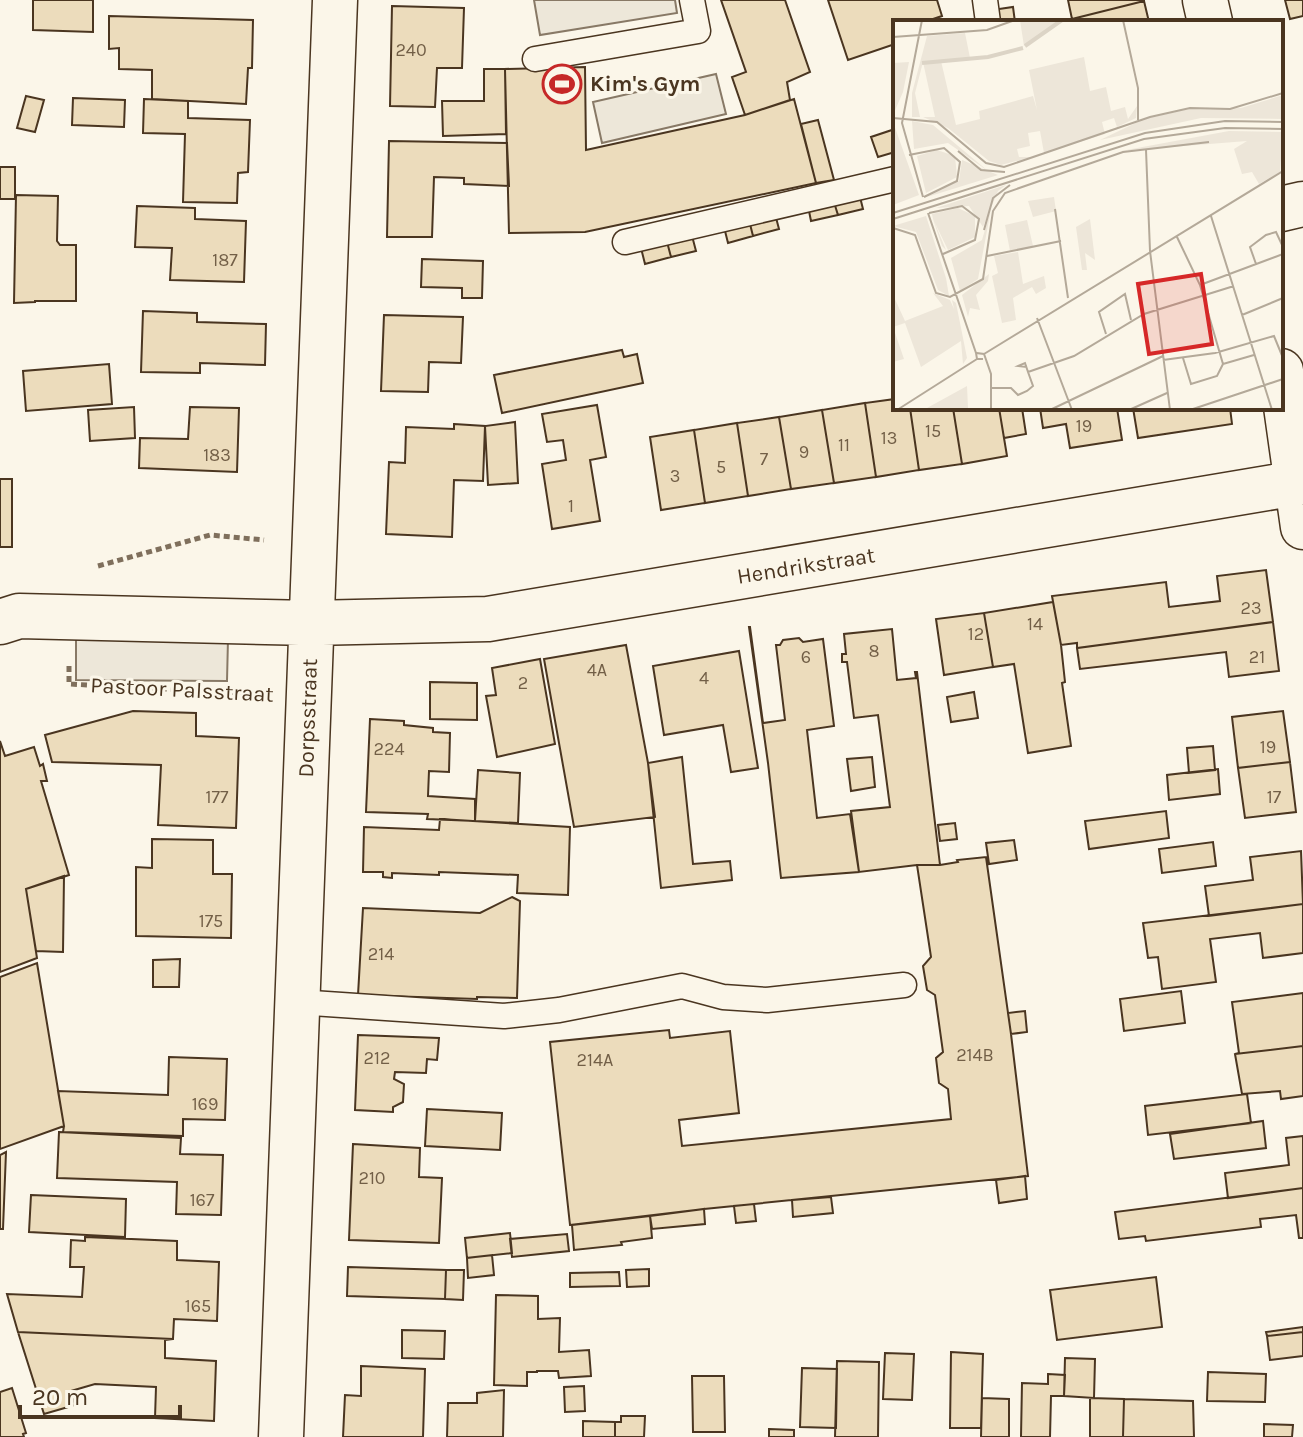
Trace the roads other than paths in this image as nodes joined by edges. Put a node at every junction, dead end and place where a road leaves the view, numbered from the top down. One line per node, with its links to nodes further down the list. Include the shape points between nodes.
1 (335, 0): 16 (street, Dorpsstraat)
2 (692, 0): 7 (lane, via 698,31)
3 (985, 0): 5 (lane)
4 (1205, 0): 6 (street)
5 (988, 20)
6 (1210, 20)
7 (535, 59)
8 (893, 179): 11 (lane)
9 (1303, 204): 10 (street)
10 (1283, 209)
11 (625, 242)
12 (1283, 383): 13 (street)
13 (1300, 483): 14 (street); 16 (street, Hendrikstraat, via 488,619)
14 (1303, 527)
15 (0, 622): 16 (street, via 19,616)
16 (311, 623): 18 (street, Dorpsstraat)
17 (904, 985): 18 (lane, via 767,1000 723,997 682,986 504,1016)
18 (297, 1002): 19 (street, Dorpsstraat)
19 (281, 1437)

